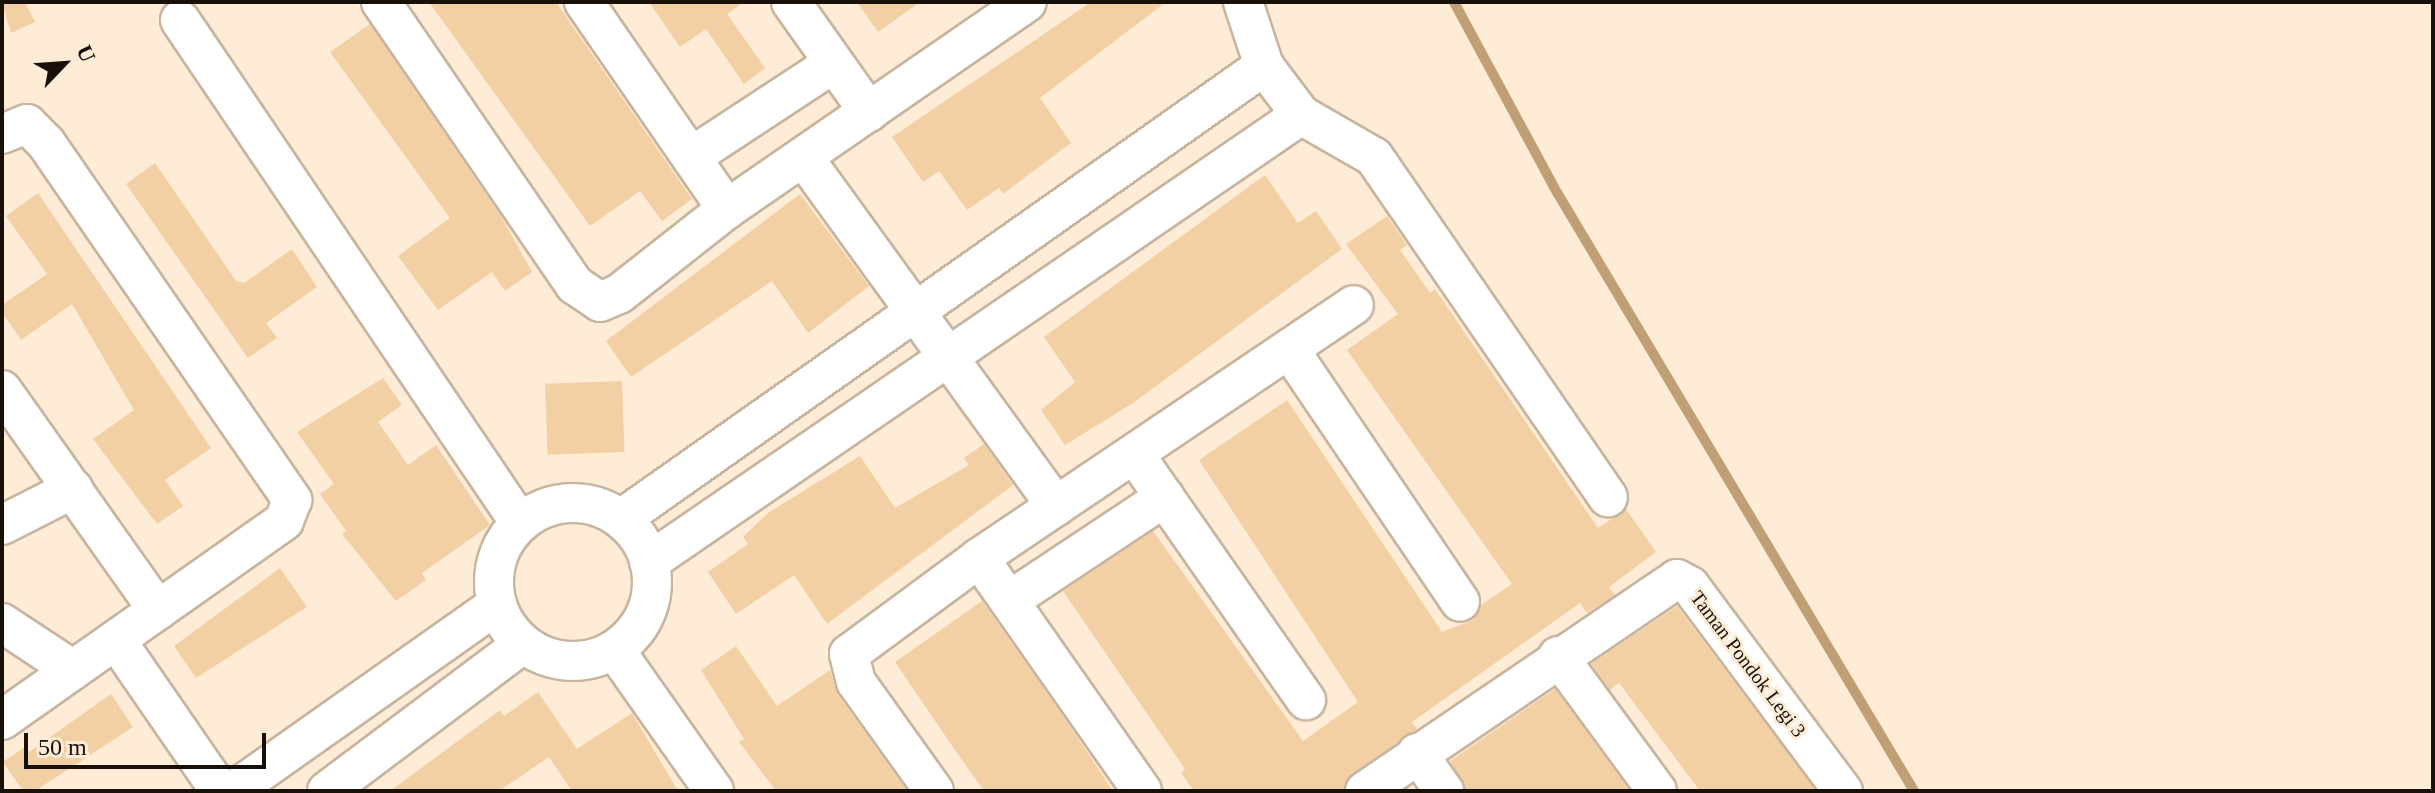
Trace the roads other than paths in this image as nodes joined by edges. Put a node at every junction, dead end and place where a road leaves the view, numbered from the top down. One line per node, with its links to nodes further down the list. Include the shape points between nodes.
1 (381, 2): 14 (street, via 587,296 600,302 619,294)
2 (584, 2): 12 (street)
3 (791, 2): 7 (street)
4 (1243, 2): 8 (street)
5 (1012, 6): 9 (street)
6 (180, 20): 26 (street)
7 (834, 63): 9 (street); 12 (street)
8 (1264, 66): 10 (street); 16 (street)
9 (869, 112): 13 (street)
10 (1301, 115): 18 (street); 23 (street, via 1374,157)
11 (2, 134): 33 (street, via 27,124 40,136 290,492 284,521)
12 (691, 157): 14 (street)
13 (804, 158): 14 (street); 16 (street)
14 (727, 209)
15 (1354, 305): 17 (street)
16 (916, 311): 18 (street); 25 (street)
17 (1289, 349): 20 (street); 31 (street)
18 (949, 357): 24 (street); 29 (street)
19 (2, 390): 21 (street)
20 (1135, 455): 22 (street); 24 (street)
21 (73, 489): 27 (street); 33 (street)
22 (1165, 497): 30 (street); 40 (street)
23 (1608, 497)
24 (1056, 506): 28 (street)
25 (621, 519): 26 (street, via 581,503 559,504); 29 (street)
26 (520, 523): 32 (street, via 496,560)
27 (2, 525)
28 (979, 558): 30 (street); 47 (street, via 848,657 856,682)
29 (649, 562): 37 (street, via 652,582 643,621)
30 (1010, 600): 48 (street)
31 (1460, 602)
32 (497, 605): 36 (street); 44 (street)
33 (158, 610): 35 (street)
34 (2, 623): 39 (street)
35 (116, 640): 39 (street); 43 (street)
36 (523, 644): 37 (street, via 552,660 585,661); 45 (street)
37 (615, 650): 46 (street)
38 (1558, 656): 42 (street, Taman Pondok Legi 3); 51 (street); 52 (street, Taman Pondok Legi 3, via 1668,580 1682,580)
39 (73, 670): 41 (street)
40 (1306, 700)
41 (2, 720)
42 (1417, 753): 49 (street, Taman Pondok Legi 3); 50 (street)
43 (220, 791)
44 (233, 791)
45 (327, 791)
46 (714, 791)
47 (934, 791)
48 (1142, 791)
49 (1365, 791)
50 (1444, 791)
51 (1657, 791)
52 (1843, 791)

